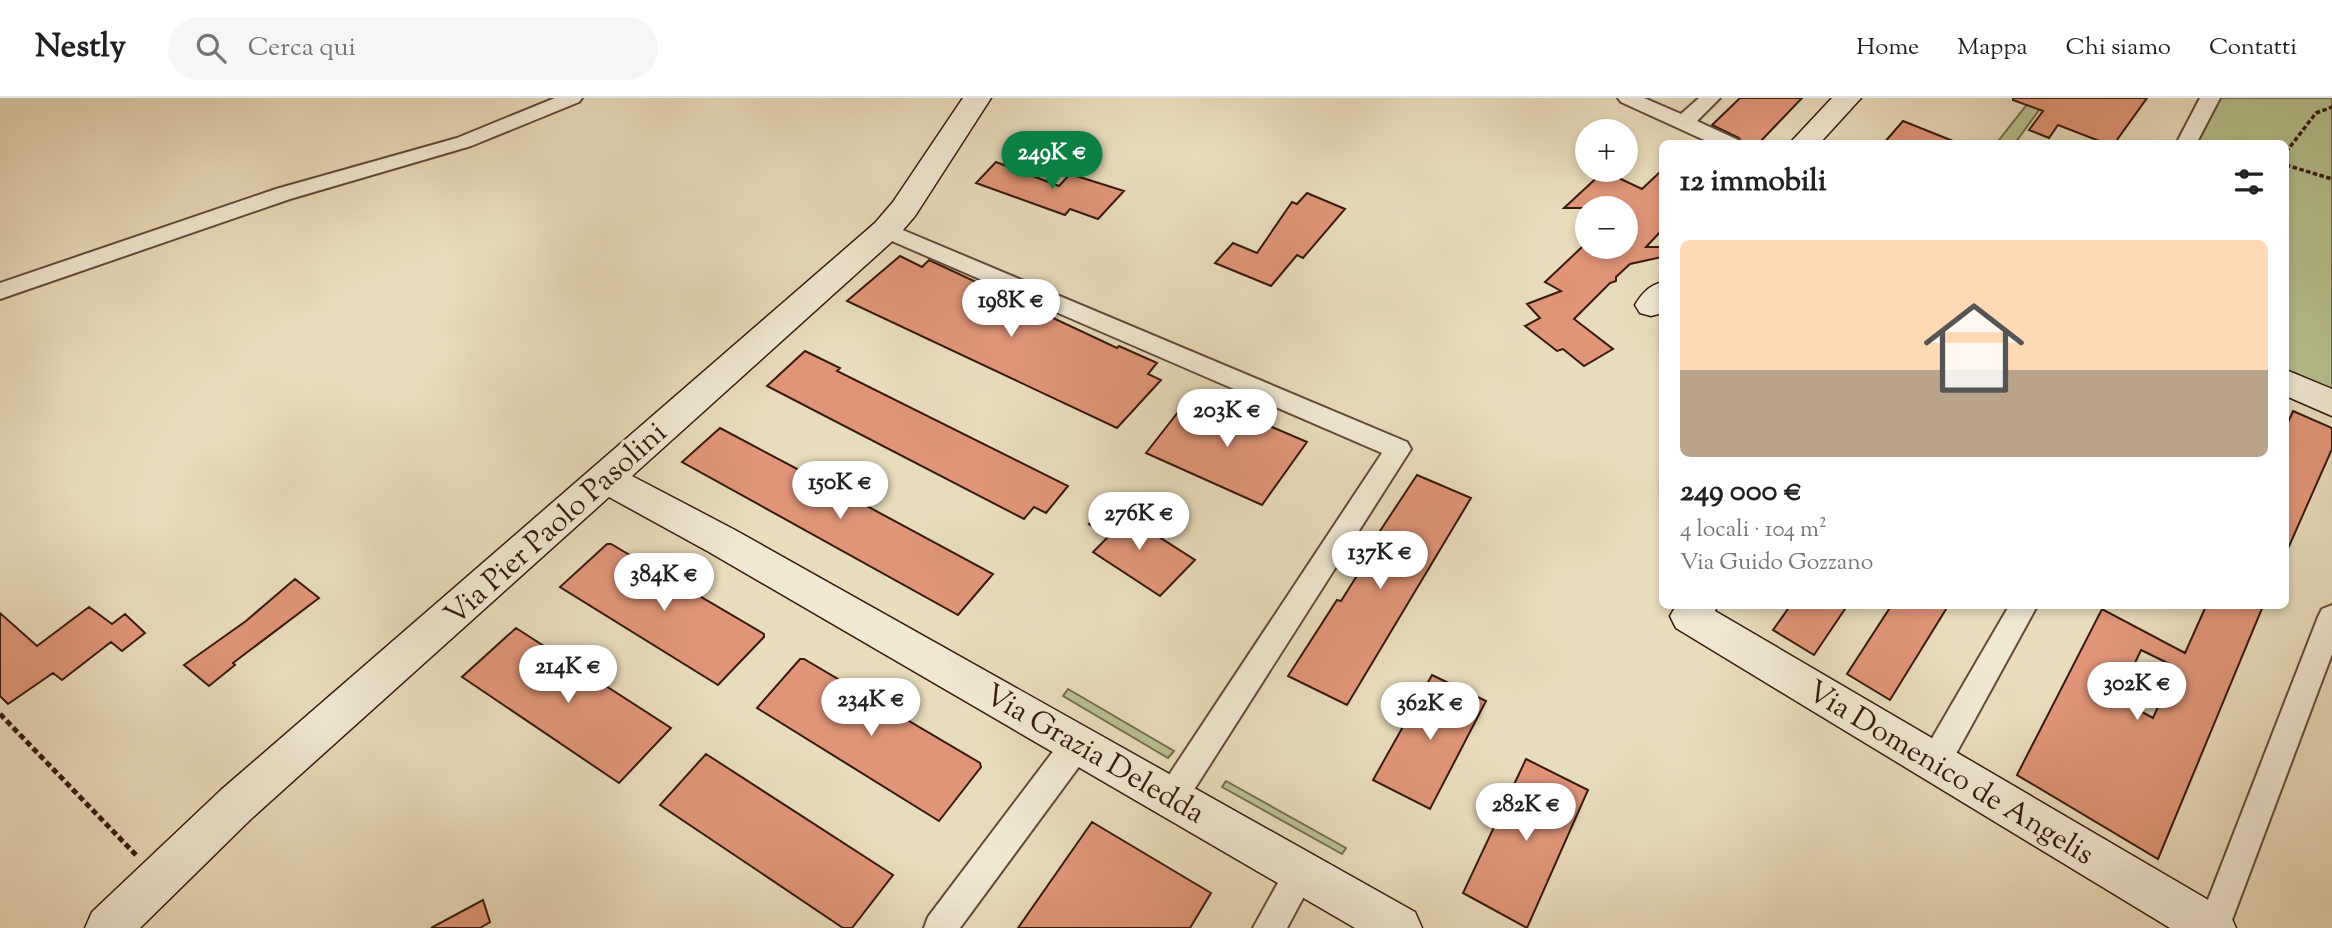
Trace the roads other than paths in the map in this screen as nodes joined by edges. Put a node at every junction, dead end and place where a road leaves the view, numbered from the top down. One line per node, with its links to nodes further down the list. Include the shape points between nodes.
1 (572, 98): 12 (street, via 464,142 283,194)
2 (977, 98): 11 (street, Via Pier Paolo Pasolini)
3 (1628, 98): 7 (street)
4 (1710, 98): 7 (street)
5 (1847, 98): 9 (street)
6 (2210, 98): 10 (street)
7 (1683, 123): 8 (street)
8 (1722, 140)
9 (1807, 140)
10 (2188, 140)
11 (886, 230): 15 (street, Via Pier Paolo Pasolini); 21 (street, via 1398,449)
12 (0, 291)
13 (2289, 383): 14 (street)
14 (2332, 402)
15 (606, 478): 19 (street, Via Grazia Deledda); 23 (street, Via Pier Paolo Pasolini, via 288,756 170,863)
16 (2021, 609): 20 (street)
17 (1694, 611): 20 (street, Via Domenico de Angelis)
18 (2332, 617): 27 (street)
19 (1078, 743): 21 (street, Via Grazia Deledda); 24 (street)
20 (1935, 762): 27 (street, Via Domenico de Angelis)
21 (1171, 797): 22 (street, Via Grazia Deledda)
22 (1301, 872): 25 (street); 26 (street, Via Grazia Deledda)
23 (108, 928)
24 (940, 928)
25 (1269, 928)
26 (1399, 928)
27 (2213, 928)

